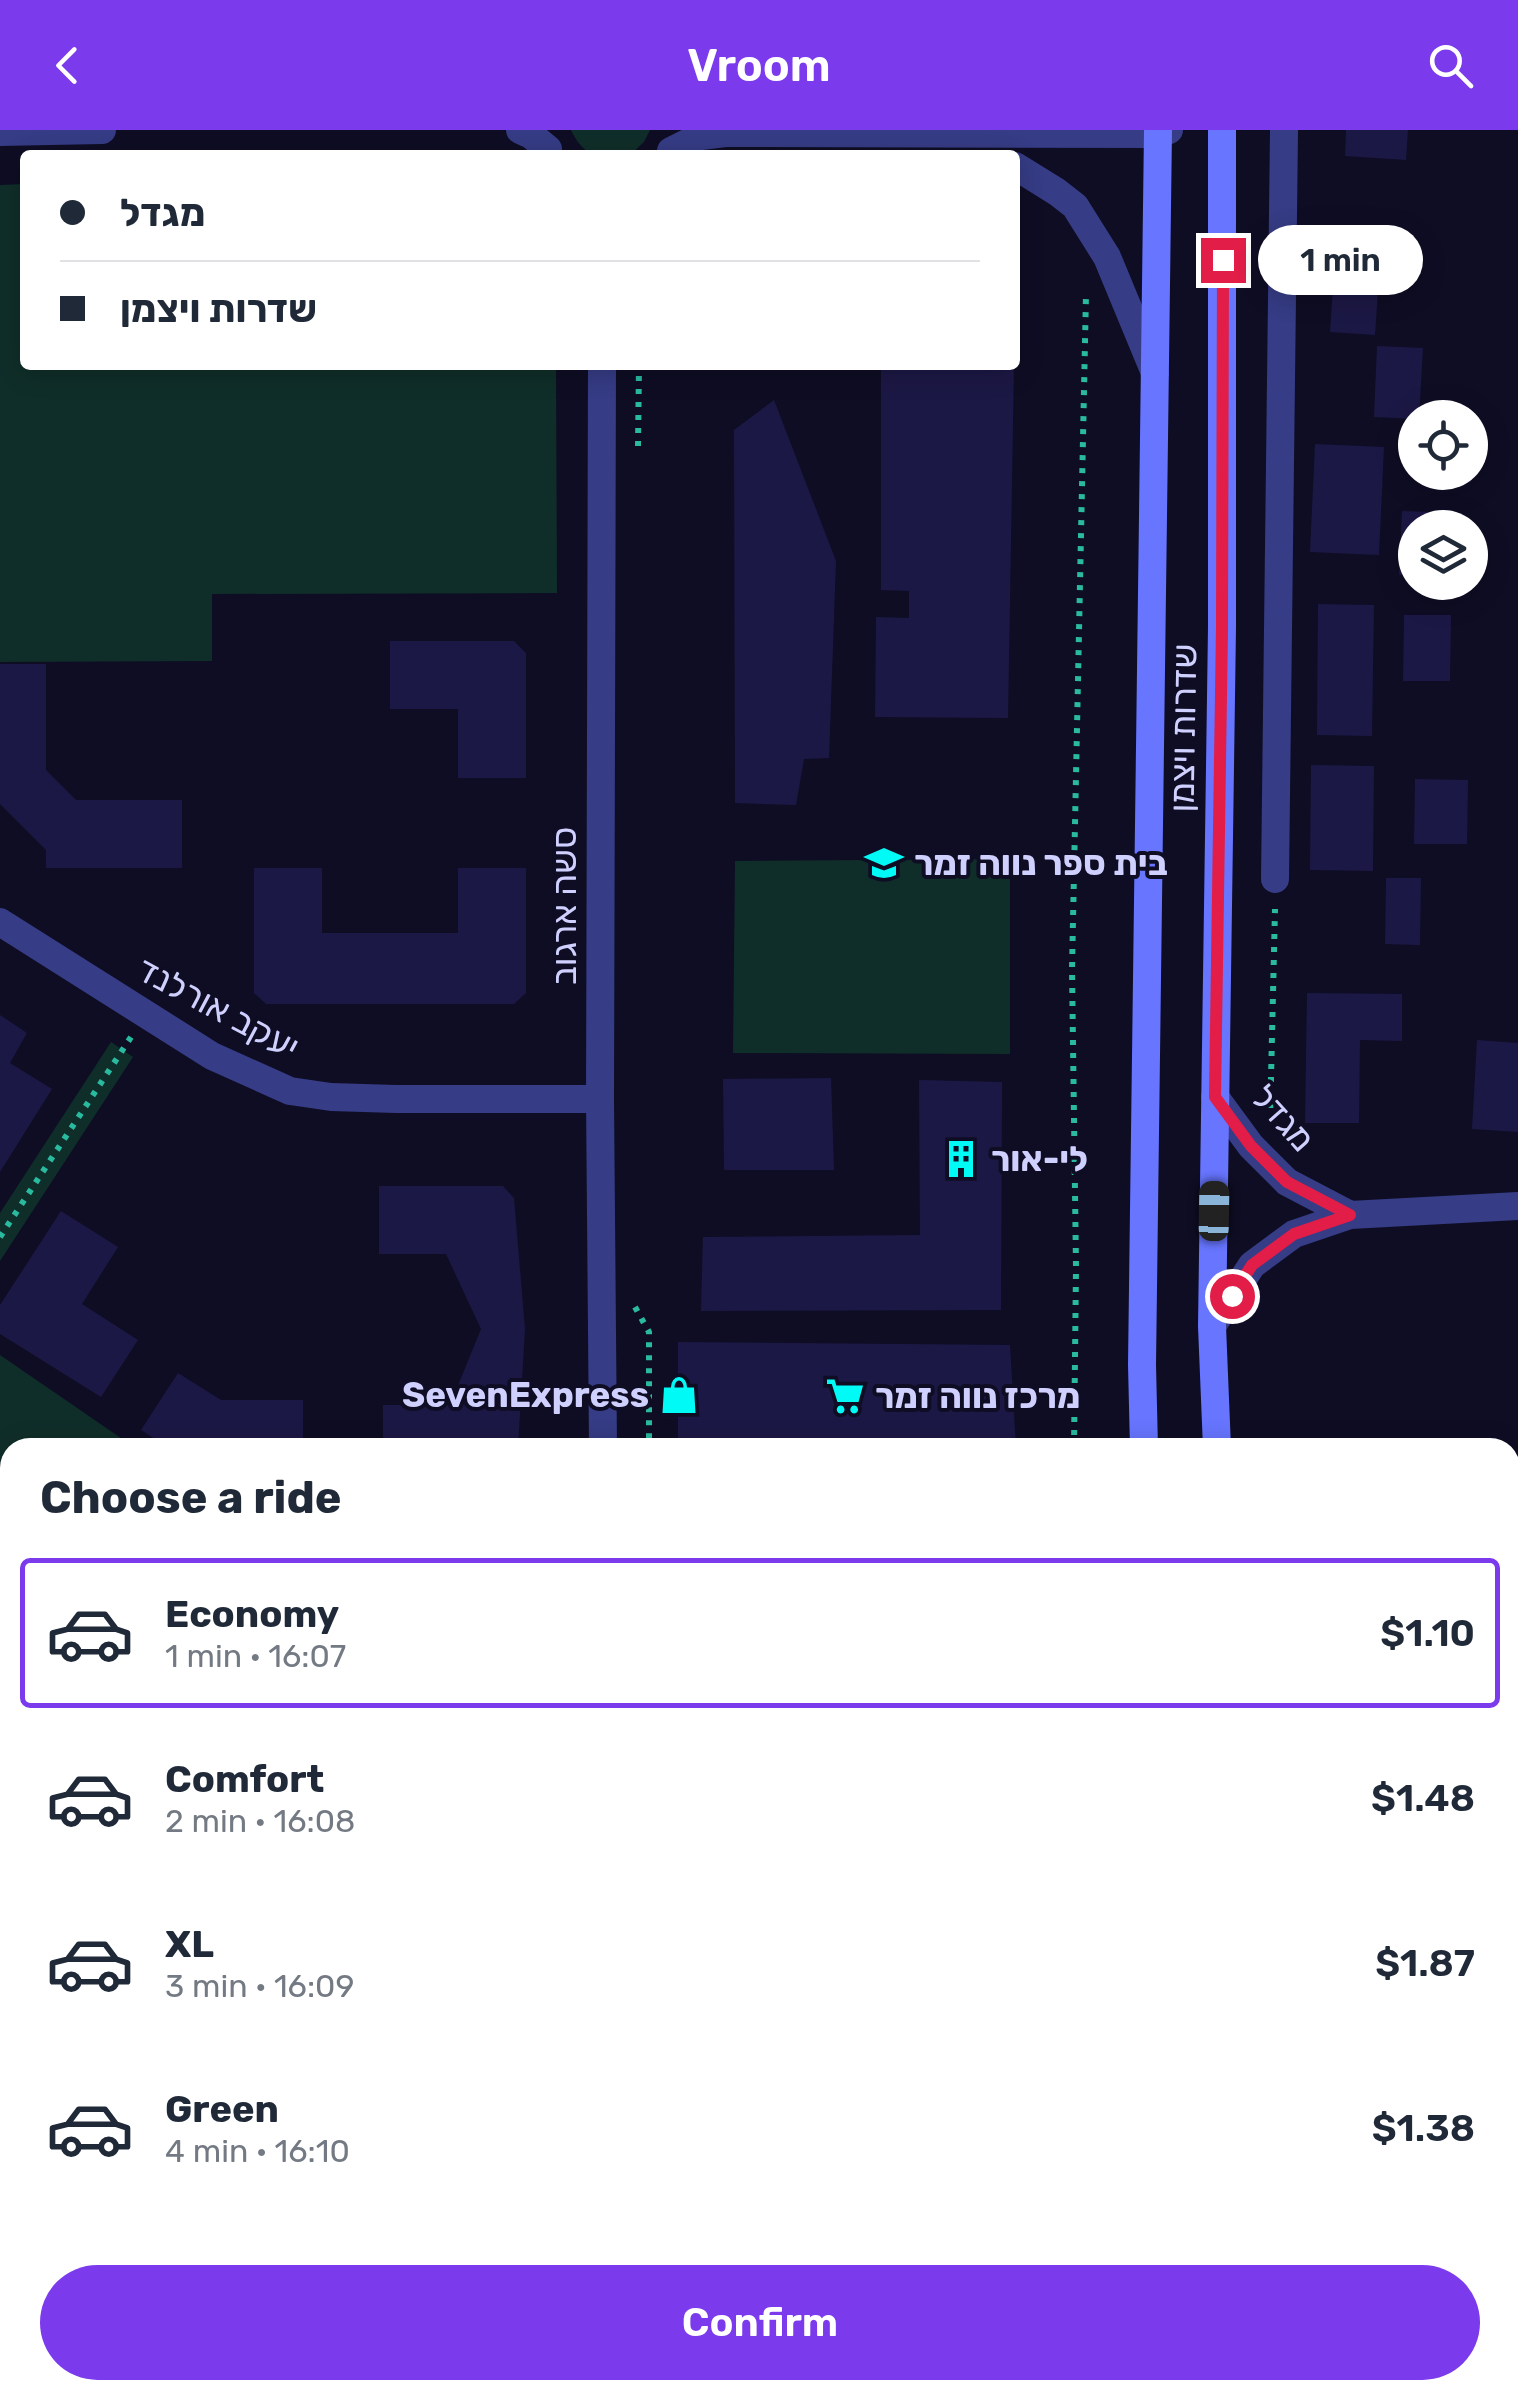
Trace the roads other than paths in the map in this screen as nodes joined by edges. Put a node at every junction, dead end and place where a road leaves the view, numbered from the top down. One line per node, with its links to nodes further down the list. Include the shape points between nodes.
1 (102, 130): 6 (street)
2 (520, 130): 8 (street)
3 (1222, 130): 16 (main road, שדרות ויצמן)
4 (1284, 130): 14 (street)
5 (1162, 131): 7 (street); 13 (main road, שדרות ויצמן)
6 (0, 132)
7 (931, 133): 9 (street, via 724,133); 10 (street)
8 (547, 145)
9 (673, 145)
10 (980, 150)
11 (1020, 169): 13 (street, via 1076,206 1108,257)
12 (602, 370): 17 (street, סשה ארגוב)
13 (1154, 373): 22 (main road, שדרות ויצמן)
14 (1275, 880)
15 (0, 922): 17 (street, יעקב אורלנד, via 212,1056 290,1091 396,1099)
16 (1215, 1097): 19 (street, מגדל, via 1287,1182); 20 (main road, שדרות ויצמן)
17 (600, 1099): 21 (street, סשה ארגוב)
18 (1518, 1206): 19 (street)
19 (1350, 1215): 20 (street, via 1294,1234 1252,1265)
20 (1212, 1326): 23 (main road, שדרות ויצמן)
21 (603, 1438)
22 (1144, 1438)
23 (1216, 1438)

